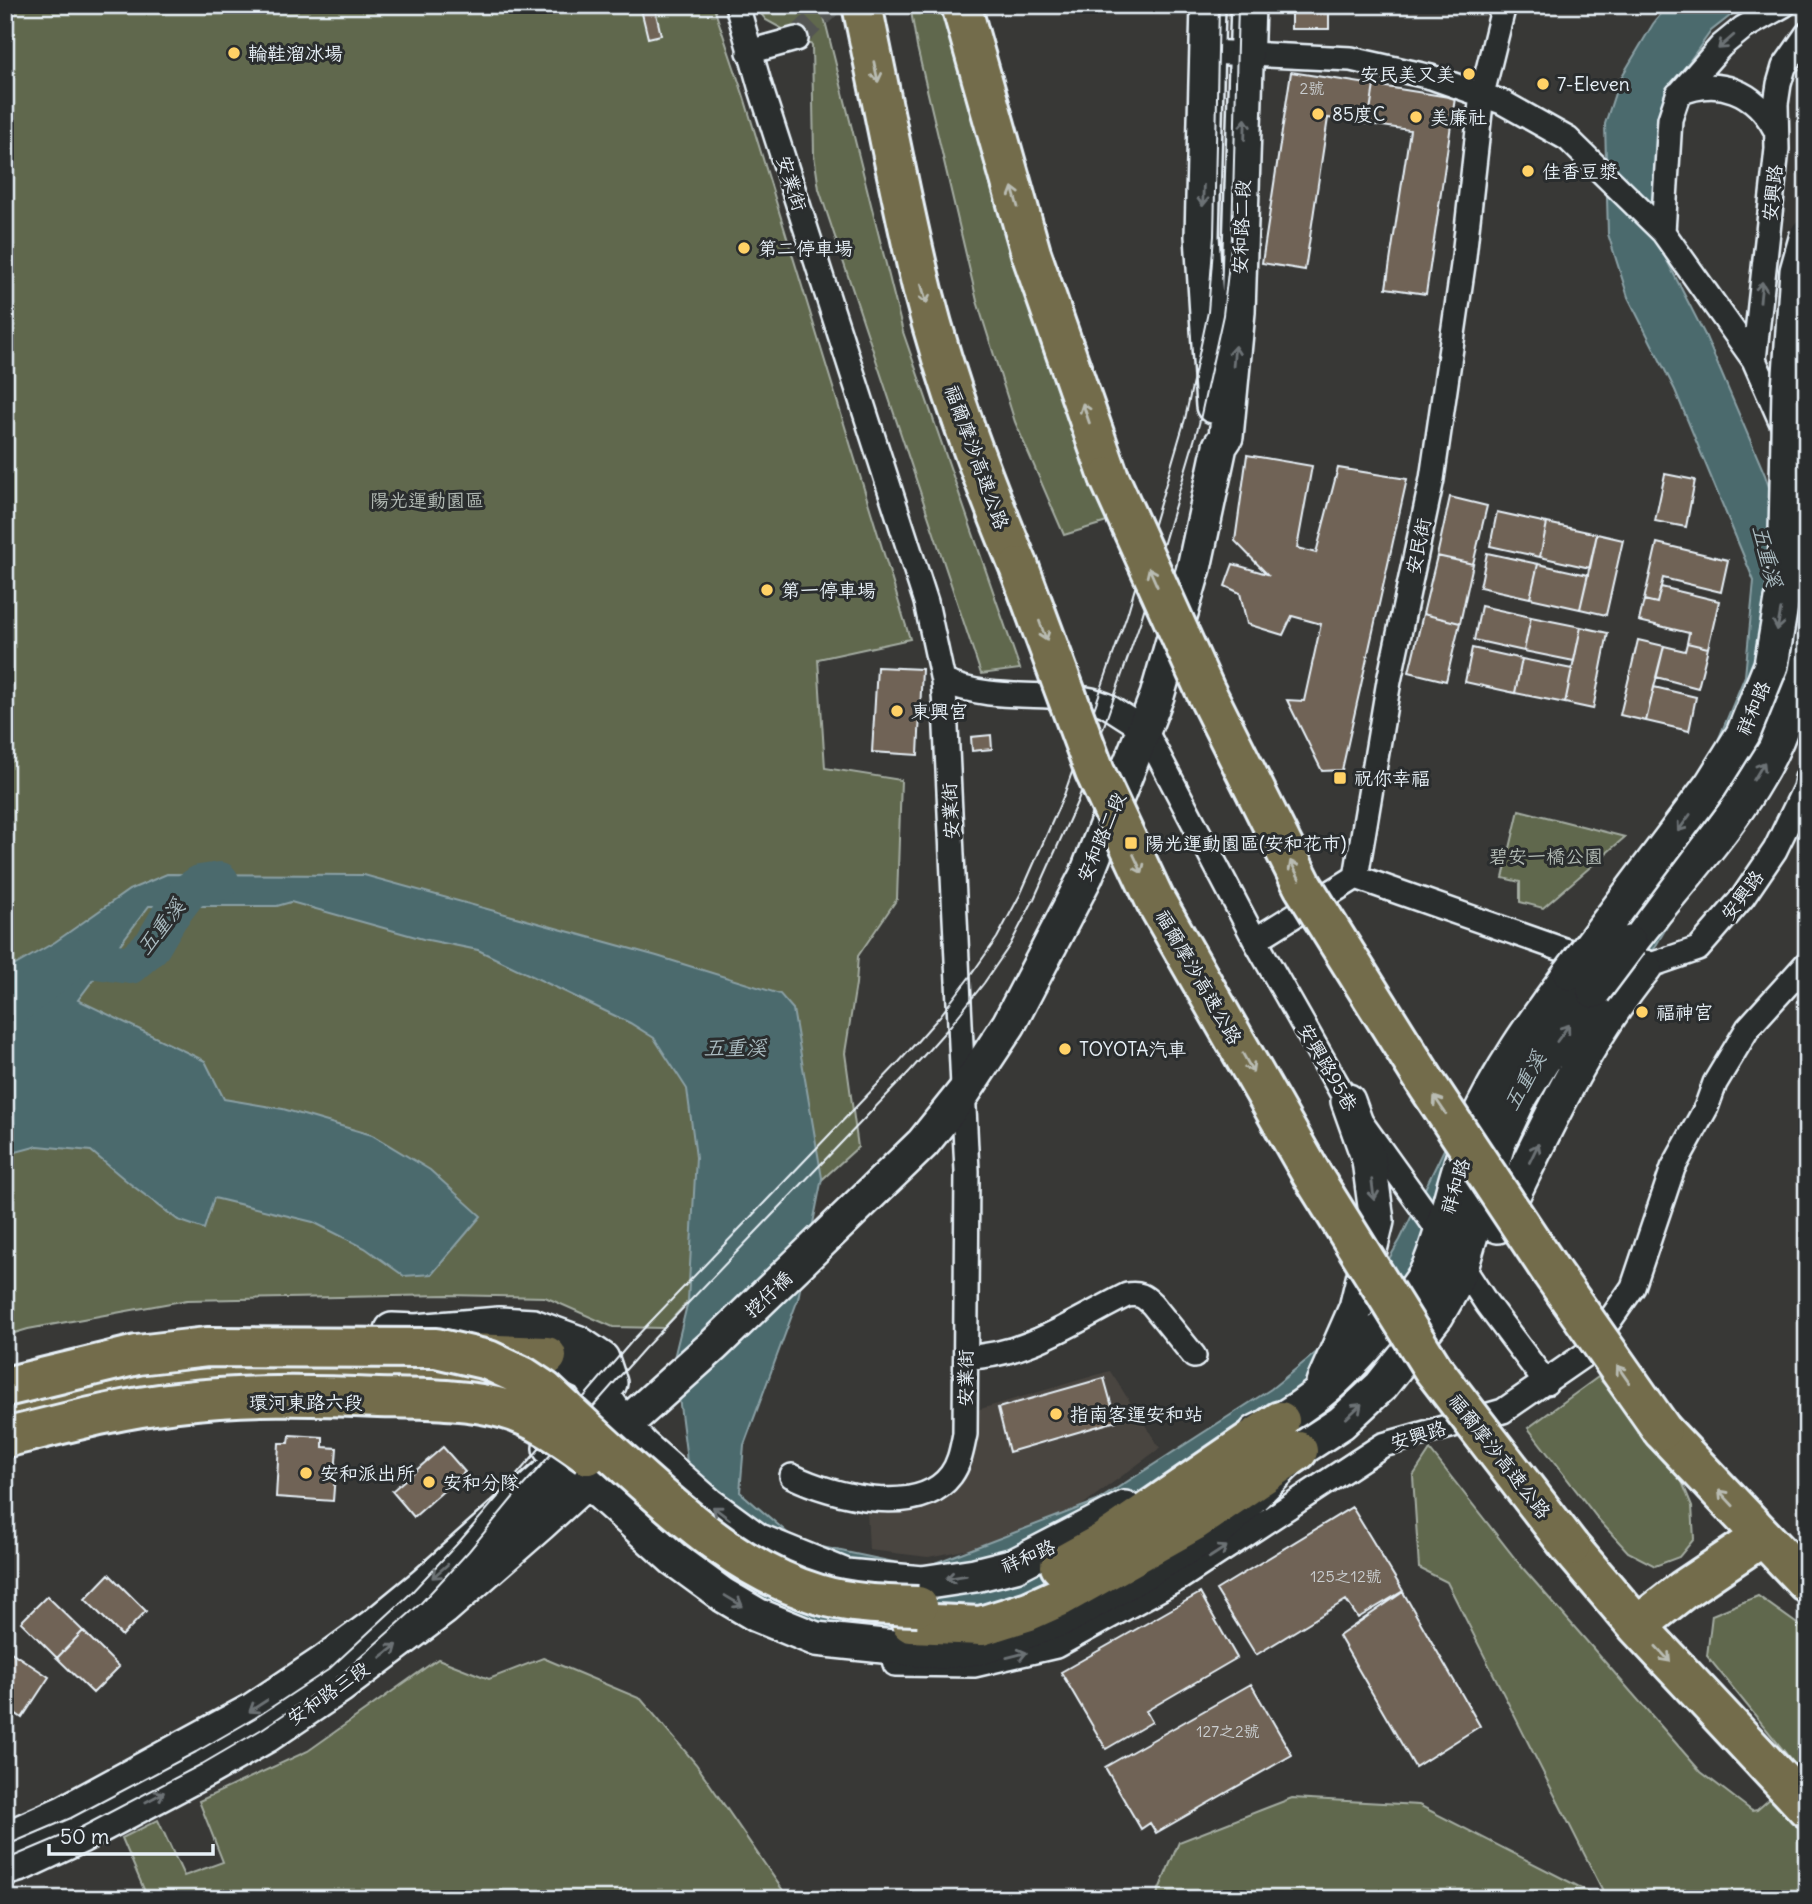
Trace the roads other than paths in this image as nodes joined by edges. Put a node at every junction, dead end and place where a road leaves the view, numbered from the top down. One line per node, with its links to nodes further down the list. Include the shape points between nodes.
1 (737, 5): 10 (street, 安業街)
2 (862, 5): 57 (highway, 福爾摩沙高速公路, one-way to 57, bridge, via 923,292 951,386 1095,772 1155,900 1312,1175 1433,1369)
3 (961, 5): 53 (highway, one-way to 3, bridge, via 1662,1430 1442,1108 1303,886 1205,691 1109,477 1031,253)
4 (1209, 5): 11 (main road, 安和路二段)
5 (1248, 5): 12 (main road, 安和路二段)
6 (1504, 5): 13 (street, 安民街)
7 (1784, 5): 14 (street, one-way to 14, via 1743,27)
8 (1807, 34): 15 (street, 安興路, via 1784,67)
9 (796, 39): 10 (street)
10 (749, 52): 22 (street, 安業街, via 926,602)
11 (1208, 52): 12 (street); 19 (main road, 安和路二段, one-way to 19, via 1202,236 1215,435)
12 (1248, 53): 13 (street, via 1351,60 1431,76); 19 (main road, 安和路二段, one-way to 12, via 1226,437 1238,312)
13 (1482, 94): 16 (street, via 1568,139); 25 (street, 安民街, via 1432,479 1389,681)
14 (1678, 95): 15 (street, via 1705,85 1721,86 1754,102); 16 (street, via 1670,119)
15 (1775, 129): 18 (street, 安興路, one-way to 15, via 1777,149)
16 (1658, 226): 18 (street)
17 (1807, 235): 32 (main road, 祥和路, one-way to 32, bridge, via 1797,271 1785,582 1771,666 1743,734 1711,785 1517,1045 1492,1088 1473,1130)
18 (1754, 360): 20 (street, via 1782,421)
19 (1220, 446): 23 (main road, 安和路二段, via 1194,568)
20 (1807, 512)
21 (1807, 620): 33 (main road, 祥和路, one-way to 21, bridge, via 1498,1144 1518,1101 1639,932 1715,839 1770,753 1793,692)
22 (943, 681): 23 (street, via 985,694 1092,700); 29 (street, 安業街)
23 (1145, 730): 26 (street, 安興路95巷); 29 (main road, 安和路二段, via 1086,876 1009,1024)
24 (1807, 778): 28 (street, 安興路, via 1775,850 1743,897 1698,949)
25 (1356, 877): 26 (street); 28 (street, bridge, via 1564,950)
26 (1255, 940): 30 (street, 安興路95巷)
27 (1807, 963): 40 (street, 安興路, via 1748,1028 1715,1083 1673,1168 1633,1287 1587,1353)
28 (1640, 967): 33 (main road, one-way to 28, via 1493,1236 1583,1054)
29 (964, 1092): 31 (main road, 安和路二段); 37 (street, 安業街)
30 (1348, 1101): 32 (street, 安興路95巷); 42 (main road, one-way to 42, via 1369,1160 1377,1222 1356,1308)
31 (885, 1182): 43 (main road, 挖仔橋)
32 (1441, 1234): 33 (street, 安興路95巷); 42 (main road, 祥和路, via 1427,1271 1412,1293 1355,1361)
33 (1462, 1265): 40 (street, 安興路95巷); 46 (main road, 祥和路, one-way to 33, via 1341,1423 1381,1386 1437,1315)
34 (416, 1331): 35 (main road, via 531,1345); 39 (main road, via 199,1334 89,1350); 49 (main road, via 533,1326 577,1342 602,1359)
35 (547, 1356): 38 (highway, via 503,1353); 49 (main road, via 588,1375)
36 (1194, 1356): 37 (street, via 1146,1297 1136,1293 1012,1349)
37 (966, 1357): 51 (street, 安業街, via 965,1434 960,1457 940,1486 925,1494 881,1500 832,1492)
38 (380, 1363): 44 (highway, via 281,1355 202,1360); 45 (highway, via 199,1374); 49 (highway, via 482,1364 522,1378)
39 (5, 1370)
40 (1546, 1383): 56 (street, 安興路, one-way to 40, via 895,1664 974,1665 1056,1646 1180,1578 1383,1446 1503,1411)
41 (5, 1387): 56 (highway, bridge, via 137,1356 207,1348 436,1348 488,1360 545,1391 679,1514 745,1563 818,1594 869,1604)
42 (1317, 1397): 46 (main road, 祥和路)
43 (648, 1404): 49 (main road, 安和路三段)
44 (5, 1405)
45 (5, 1418)
46 (1289, 1436): 50 (main road, 祥和路, one-way to 50, via 1225,1446 1170,1483 1015,1565 922,1583 846,1576 757,1541); 56 (highway, via 1193,1522 1060,1597 981,1626)
47 (5, 1438): 56 (highway, bridge, via 175,1402 266,1395 447,1400 505,1409 563,1437 673,1531 723,1569 763,1591 809,1608)
48 (5, 1448): 49 (main road, 環河東路六段, via 113,1417 156,1410 255,1401 347,1401 493,1410 535,1434)
49 (593, 1454): 50 (main road, 祥和路); 52 (main road); 54 (main road, 安和路三段)
50 (673, 1474): 52 (main road)
51 (792, 1476)
52 (632, 1522): 56 (main road, one-way to 56, via 723,1595 757,1615 816,1639 849,1644)
53 (1762, 1537): 55 (highway); 57 (highway)
54 (492, 1546): 59 (main road, 安和路三段, one-way to 59, via 251,1711 65,1812); 60 (main road, 安和路三段, one-way to 54, via 81,1836 266,1736 444,1608)
55 (1807, 1583)
56 (907, 1625)
57 (1637, 1626): 58 (highway, 福爾摩沙高速公路, one-way to 58)
58 (1807, 1808)
59 (5, 1839)
60 (5, 1869)

